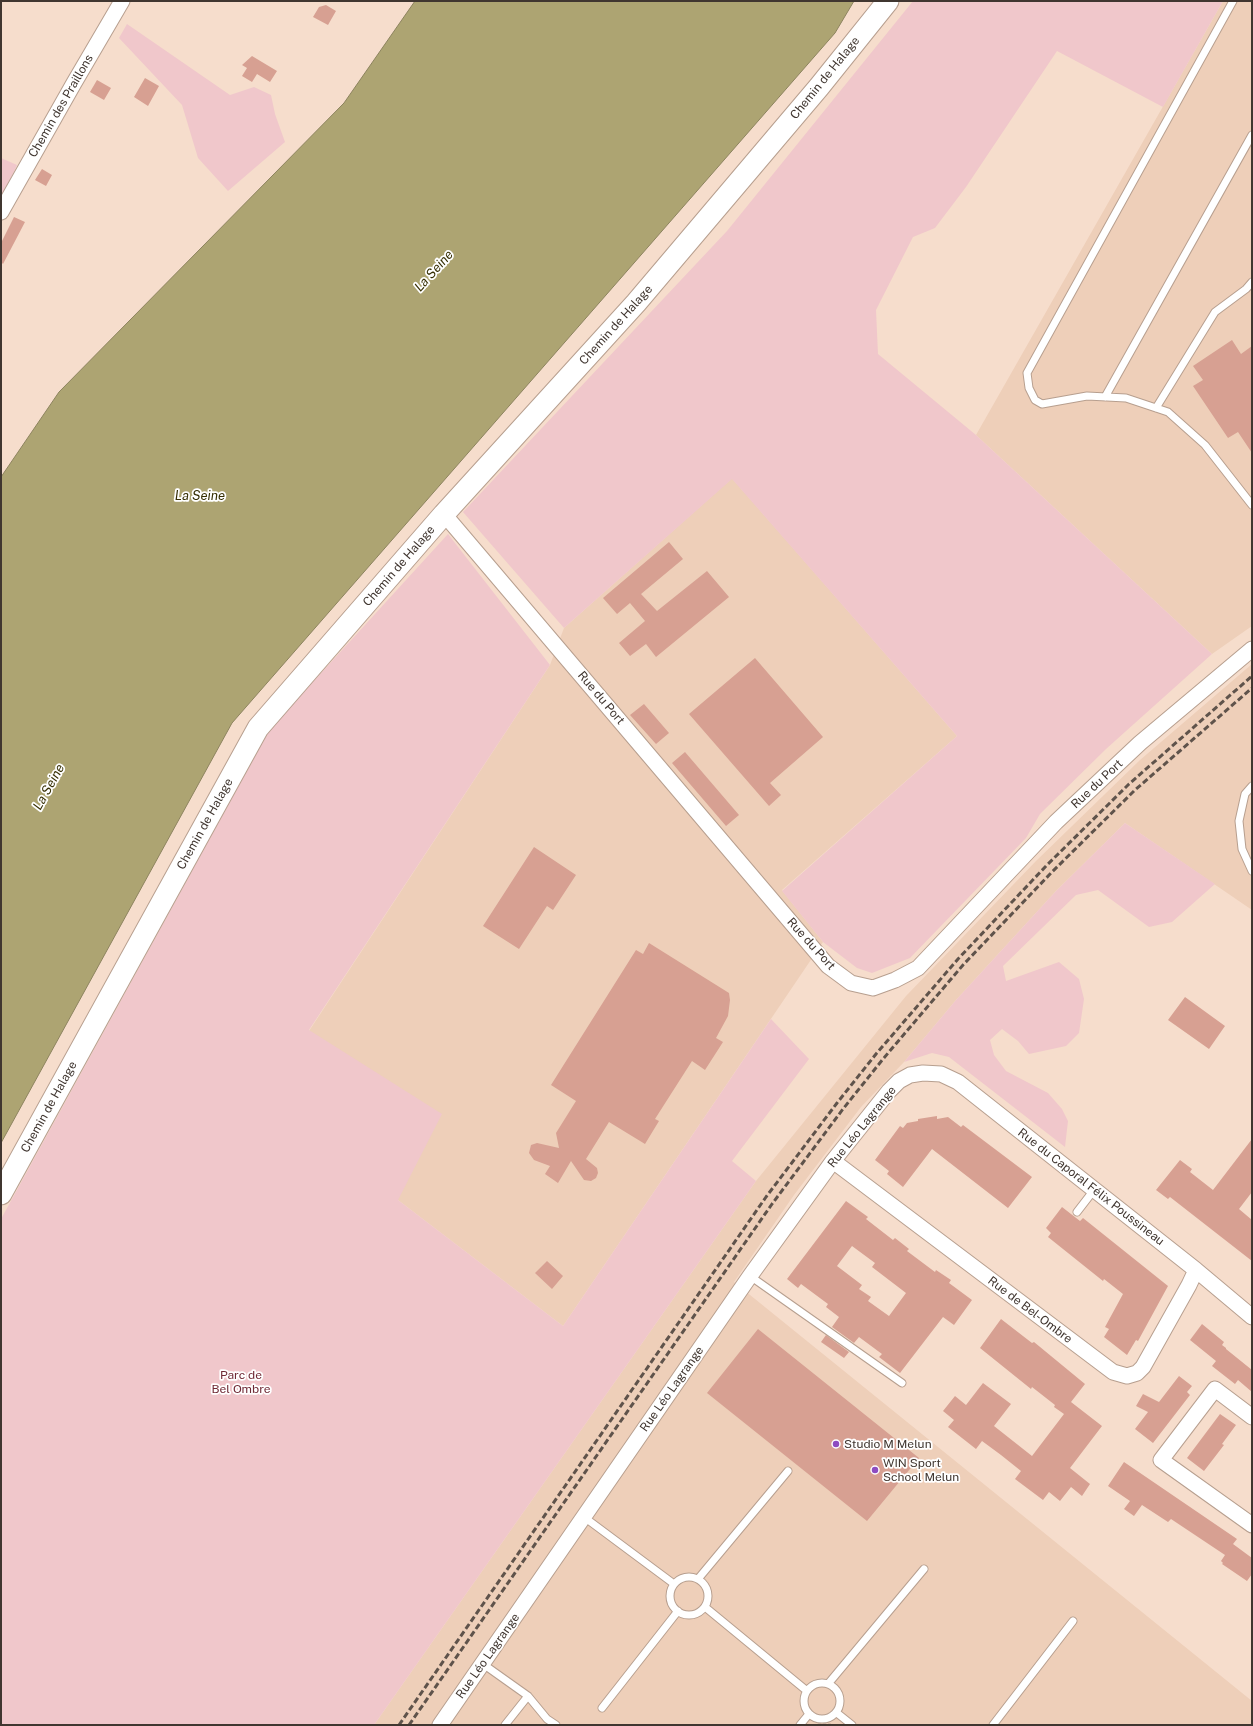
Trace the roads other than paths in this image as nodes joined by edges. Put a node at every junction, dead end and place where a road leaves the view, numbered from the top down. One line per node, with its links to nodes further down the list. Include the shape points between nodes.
1 (122, 1): 5 (street, Chemin des Praillons)
2 (888, 1): 10 (street, Chemin de Halage, via 819,87 636,303)
3 (1233, 1): 7 (lane, via 1028,373 1029,388 1035,400 1042,404 1087,396)
4 (1252, 135): 7 (lane)
5 (1, 212)
6 (1252, 282): 8 (lane, via 1215,312)
7 (1105, 397): 8 (lane, via 1126,398)
8 (1156, 408): 9 (lane, via 1168,412 1205,445)
9 (1252, 505)
10 (444, 514): 11 (street, Rue du Port, via 828,966 851,983 873,988 918,968 1056,822 1140,743); 17 (street, Chemin de Halage, via 258,728)
11 (1252, 649)
12 (1252, 786): 13 (lane, via 1245,794 1239,821 1242,849)
13 (1252, 871)
14 (923, 1073): 15 (street, Rue Léo Lagrange, via 910,1075 898,1081); 16 (street, Rue du Caporal Félix Poussineau, via 941,1074 958,1082)
15 (833, 1161): 19 (street, Rue de Bel-Ombre, via 1113,1372 1127,1376 1137,1373 1143,1367); 20 (street, Rue Léo Lagrange)
16 (1094, 1190): 18 (lane); 19 (street, Rue du Caporal Félix Poussineau)
17 (1, 1194)
18 (1077, 1212)
19 (1196, 1270): 21 (street, Rue du Caporal Félix Poussineau)
20 (750, 1276): 22 (lane); 25 (street, Rue Léo Lagrange)
21 (1252, 1318)
22 (902, 1383)
23 (1252, 1417): 26 (street, via 1215,1389 1161,1460)
24 (788, 1471): 28 (lane)
25 (584, 1517): 29 (lane); 33 (street, Rue Léo Lagrange)
26 (1252, 1525)
27 (924, 1569): 34 (lane)
28 (698, 1579): 29 (lane, via 685,1577); 30 (lane, via 708,1594)
29 (674, 1584): 31 (lane, via 670,1595 671,1602)
30 (705, 1607): 31 (lane, via 689,1615); 35 (lane)
31 (678, 1611): 37 (lane)
32 (1073, 1621): 45 (lane)
33 (483, 1664): 36 (lane); 40 (street, Rue Léo Lagrange)
34 (828, 1684): 35 (lane, via 816,1684); 38 (lane, via 834,1686 840,1696 840,1708)
35 (807, 1691): 39 (lane, via 804,1703)
36 (528, 1696): 41 (lane); 42 (lane, via 547,1719)
37 (602, 1708)
38 (837, 1713): 39 (lane, via 820,1720); 44 (lane)
39 (809, 1714): 43 (lane)
40 (440, 1725)
41 (505, 1725)
42 (556, 1725)
43 (800, 1725)
44 (852, 1725)
45 (993, 1725)

